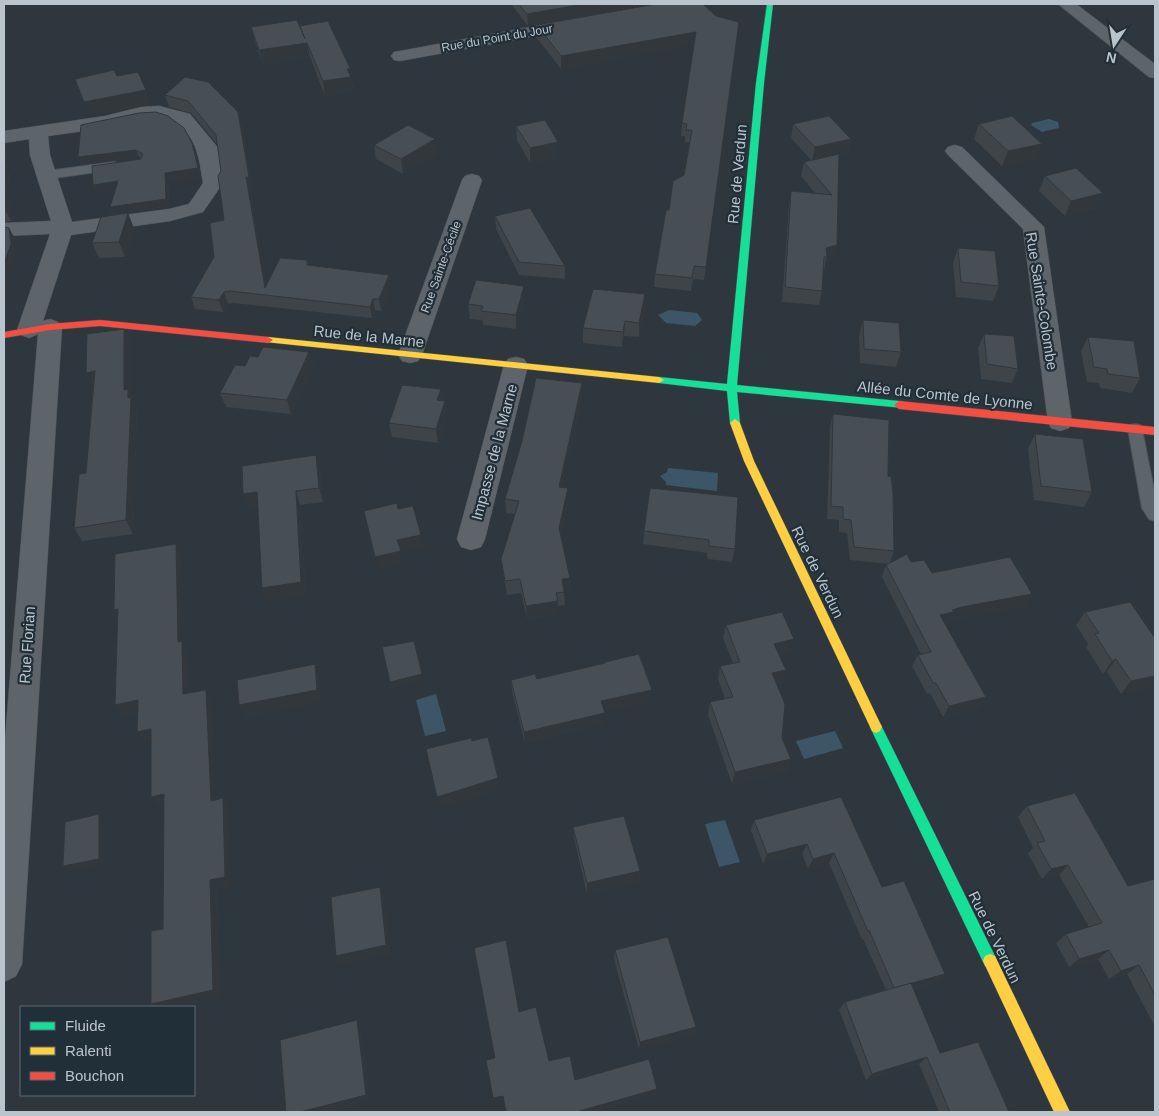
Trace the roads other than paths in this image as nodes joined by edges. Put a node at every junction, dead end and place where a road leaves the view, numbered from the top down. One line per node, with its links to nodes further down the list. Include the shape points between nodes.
1 (770, 4): 18 (street, Rue de Verdun)
2 (1066, 4): 5 (street)
3 (586, 22): 4 (street, Rue du Point du Jour)
4 (400, 56)
5 (1155, 73)
6 (38, 132): 7 (street); 10 (street, via 40,154); 12 (street, via 159,112 183,118 208,148 214,183 196,208 170,216)
7 (4, 137)
8 (955, 151): 19 (street, Rue Sainte-Colombe, via 1033,227)
9 (130, 164): 10 (lane)
10 (47, 175): 12 (street)
11 (472, 180): 16 (street, Rue Sainte-Cécile)
12 (63, 228): 13 (street); 14 (street, Rue Florian)
13 (4, 229)
14 (40, 328): 15 (street, Rue de la Marne); 16 (street, Rue de la Marne, via 100,323); 24 (street, Rue Florian)
15 (4, 335)
16 (410, 355): 17 (street, Rue de la Marne)
17 (516, 365): 18 (street, Rue de la Marne); 23 (street, Impasse de la Marne)
18 (732, 388): 19 (street, Allée du Comte de Lyonne); 25 (street, Rue de Verdun, via 735,428 749,461)
19 (1060, 422): 20 (street, Allée du Comte de Lyonne)
20 (1135, 429): 21 (street, Allée du Comte de Lyonne); 22 (lane, via 1150,508)
21 (1155, 431)
22 (1155, 515)
23 (471, 539)
24 (4, 964)
25 (1062, 1112)

